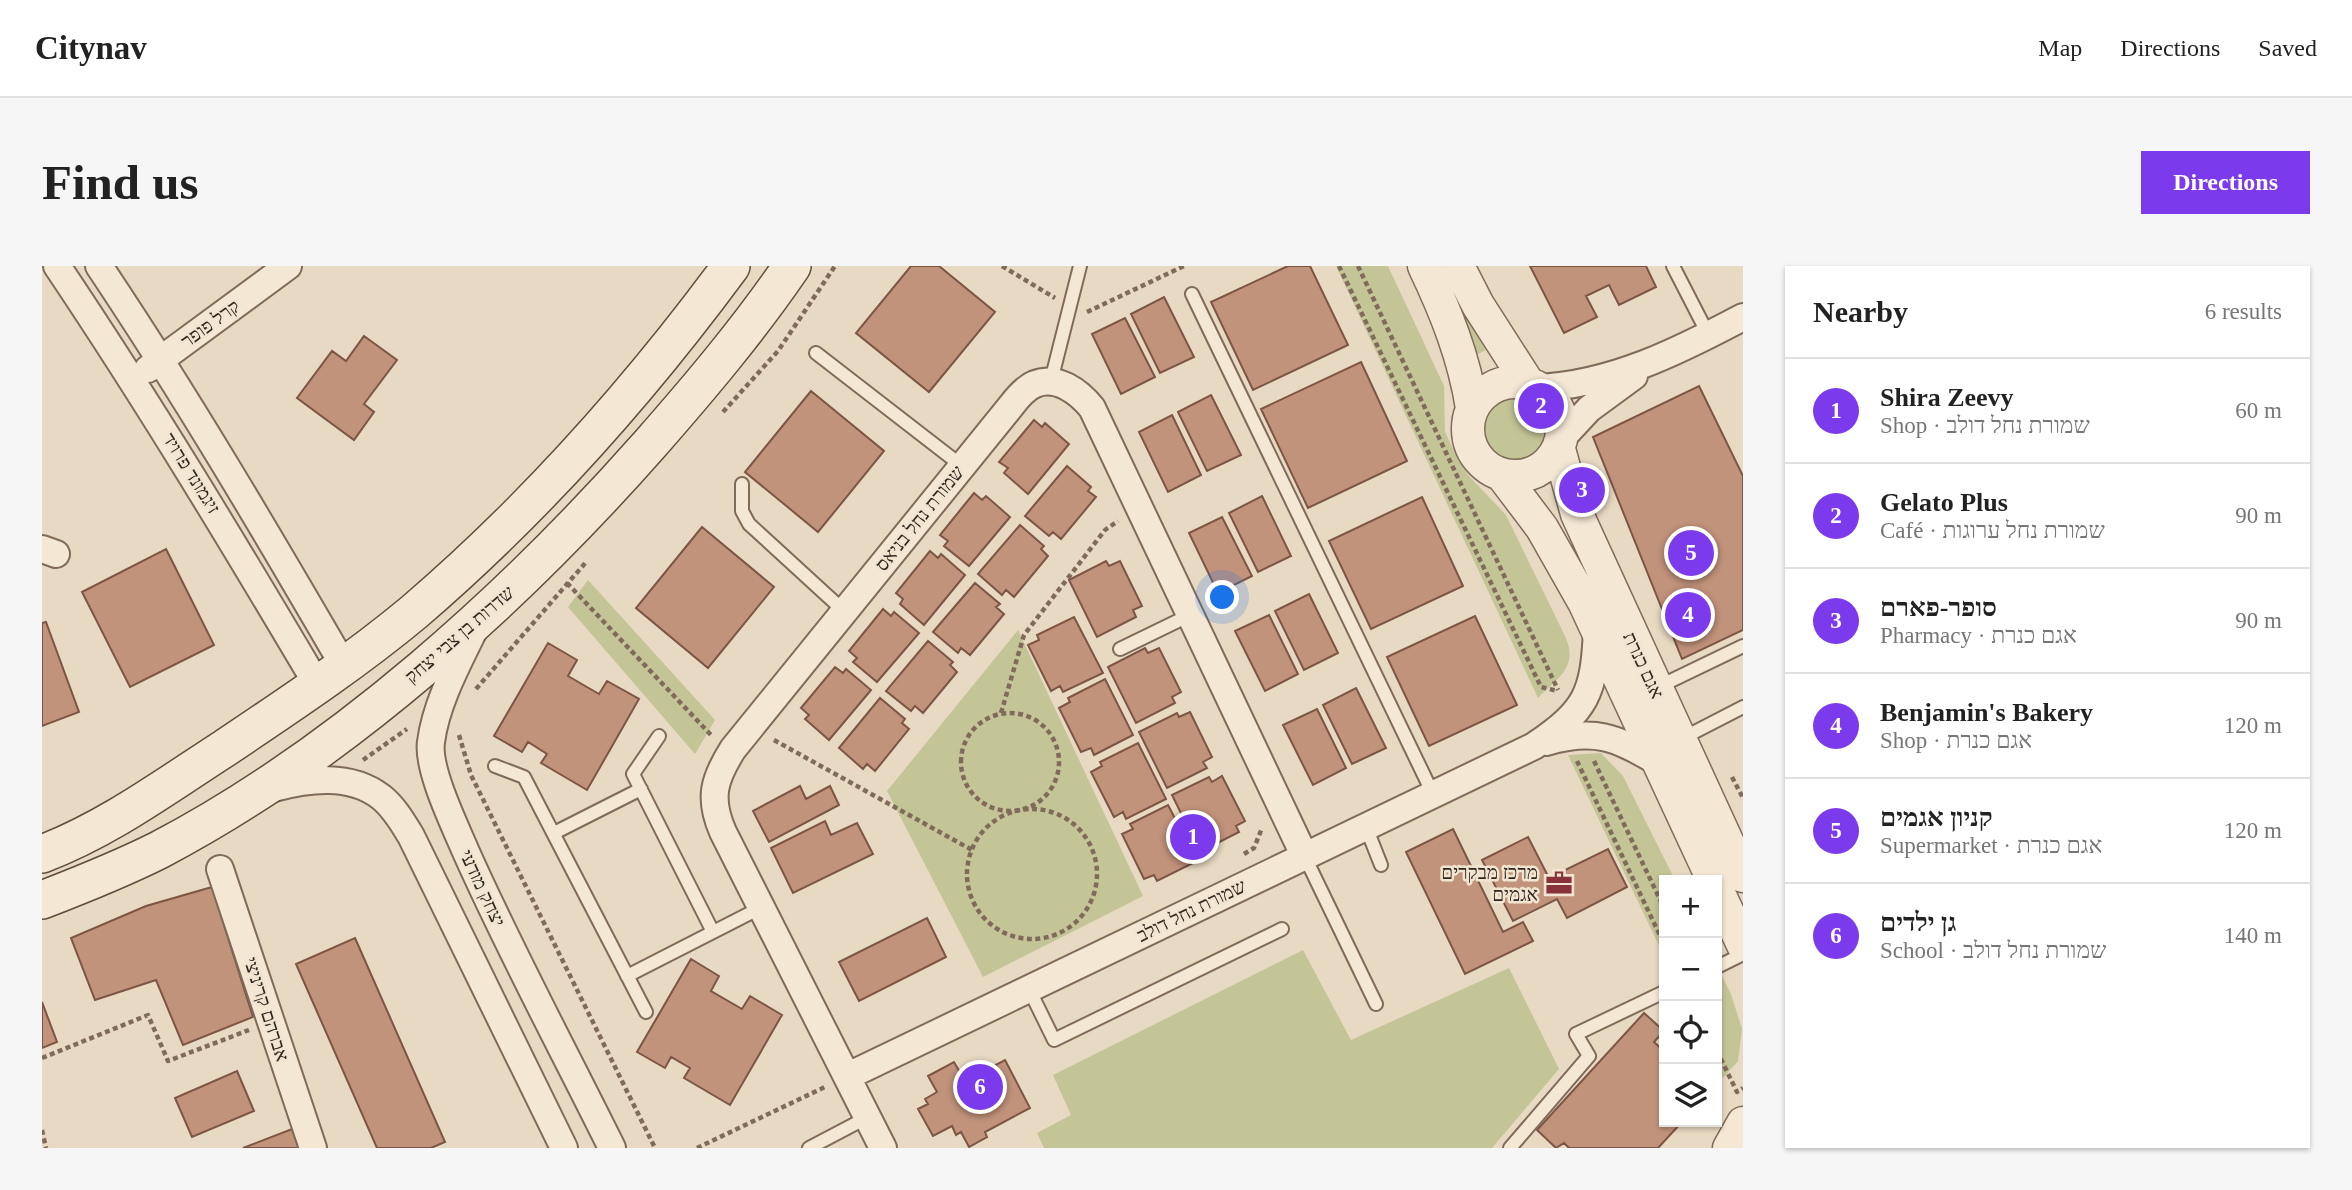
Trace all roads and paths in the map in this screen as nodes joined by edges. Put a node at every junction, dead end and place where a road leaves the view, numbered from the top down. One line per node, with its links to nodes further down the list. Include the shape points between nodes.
1 (57, 266): 21 (street, זיגמונד פרויד)
2 (99, 266): 19 (street, זיגמונד פרויד)
3 (288, 266): 19 (street, קרל פופר)
4 (731, 266): 36 (main road, via 635,388 521,514 411,614)
5 (792, 266): 32 (main road, שדרות בן צבי יצחק, via 727,355 611,488)
6 (1002, 266): 15 (path)
7 (1080, 266): 15 (lane)
8 (1184, 266): 15 (path, via 1082,314)
9 (1339, 266): 10 (path, via 1541,687 1558,691)
10 (1358, 266)
11 (1423, 266): 24 (street, via 1459,348)
12 (1458, 266): 23 (street, via 1478,305)
13 (1673, 266): 17 (lane)
14 (1192, 294): 52 (lane)
15 (1070, 307): 22 (lane)
16 (1743, 317): 17 (street)
17 (1709, 336): 20 (street)
18 (816, 354): 26 (lane)
19 (160, 359): 21 (street, קרל פופר); 36 (street, זיגמונד פרויד, via 232,474)
20 (1658, 359): 23 (street, via 1591,381); 25 (street, via 1606,395 1575,422)
21 (134, 380): 36 (street, זיגמונד פרויד, via 203,491)
22 (1051, 381): 26 (street, שמורת נחל בניאס, via 1034,384 1022,393); 31 (street, via 1082,395 1092,408)
23 (1533, 386): 24 (street, via 1514,382 1490,388); 25 (street, via 1553,400 1560,413)
24 (1472, 408): 27 (street, via 1468,436 1472,451 1481,463)
25 (1560, 444): 27 (street, via 1539,471); 37 (street, אגם כנרת, via 1577,514)
26 (962, 466): 30 (street, שמורת נחל בניאס)
27 (1502, 475): 33 (street, אגם כנרת, via 1542,528)
28 (742, 484): 30 (lane, via 742,511 749,524)
29 (1125, 532): 40 (path, via 1119,520 1104,530 1024,635)
30 (844, 611): 41 (street, שמורת נחל בניאס)
31 (1191, 615): 35 (lane); 59 (street)
32 (479, 618): 51 (main road, שדרות בן צבי יצחק, via 381,702); 86 (street, יצחק מודעי, via 437,717 430,744 437,776 483,890)
33 (1597, 630): 44 (street, שמורת נחל דולב, via 1587,696 1561,728); 46 (street, אגם כנרת)
34 (1743, 646): 37 (lane)
35 (1120, 649)
36 (331, 676): 58 (main road, via 144,801)
37 (1655, 689): 46 (street, אגם כנרת)
38 (472, 698): 47 (path, via 567,583)
39 (1743, 707): 46 (lane)
40 (1001, 713): 53 (path, via 1029,716 1042,724 1058,751 1055,782 1046,796); 53 (path, via 982,720 970,732 962,747 964,780 986,805 1002,811)
41 (750, 727): 47 (street, שמורת נחל בניאס); 57 (path)
42 (457, 729): 94 (path, via 471,775)
43 (659, 736): 50 (lane, via 633,774)
44 (1534, 746): 46 (street, שמורת נחל דולב, via 1573,735 1601,736); 52 (street, שמורת נחל דולב)
45 (1590, 751): 65 (path)
46 (1668, 751): 63 (street, אגם כנרת); 64 (street, אגם כנרת)
47 (729, 755): 68 (street, שמורת נחל בניאס, via 714,789 716,816)
48 (1583, 755): 71 (path, via 1576,759)
49 (495, 766): 56 (lane, via 524,777)
50 (641, 789): 56 (lane); 70 (lane)
51 (252, 794): 66 (main road, שדרות בן צבי יצחק, via 157,850); 85 (street, via 305,780 333,780 381,797 411,836)
52 (1433, 794): 55 (street, שמורת נחל דולב)
53 (1026, 808): 57 (path, via 1005,814 988,826); 57 (path, via 1064,817 1080,829 1097,863 1091,902 1065,931 1026,939 988,922 975,905 968,884)
54 (1264, 823): 60 (path, via 1254,848)
55 (1366, 827): 59 (street, שמורת נחל דולב); 61 (lane)
56 (554, 834): 75 (lane)
57 (972, 850)
58 (42, 854)
59 (1304, 855): 76 (street, שמורת נחל דולב); 78 (lane)
60 (1240, 857)
61 (1381, 865)
62 (220, 869): 80 (street, אברהם קריניצי)
63 (1711, 875)
64 (1743, 876)
65 (1659, 897)
66 (42, 900)
67 (1722, 900): 72 (street)
68 (762, 907): 70 (lane); 83 (street, שמורת נחל בניאס)
69 (1282, 929): 76 (lane, via 1054,1041)
70 (713, 932): 75 (lane)
71 (1661, 938)
72 (1743, 945)
73 (1743, 954): 74 (lane)
74 (1722, 964)
75 (627, 976): 79 (lane)
76 (1029, 989): 83 (street, שמורת נחל דולב)
77 (1659, 994): 98 (lane, via 1576,1034 1589,1056)
78 (1376, 1004)
79 (646, 1012)
80 (271, 1021): 81 (path, via 168,1061 148,1015); 91 (street, אברהם קריניצי)
81 (42, 1058)
82 (1722, 1061): 84 (path, via 1737,1092)
83 (848, 1076): 87 (street, שמורת נחל בניאס); 95 (path)
84 (1743, 1088)
85 (536, 1092): 86 (street); 92 (street)
86 (592, 1107): 93 (street, יצחק מודעי)
87 (868, 1117): 96 (lane); 97 (street, שמורת נחל בניאס)
88 (1743, 1123): 99 (street)
89 (42, 1130): 90 (path)
90 (46, 1148)
91 (313, 1148)
92 (564, 1148)
93 (612, 1148)
94 (655, 1148)
95 (697, 1148)
96 (809, 1148)
97 (883, 1148)
98 (1510, 1148)
99 (1729, 1148)

